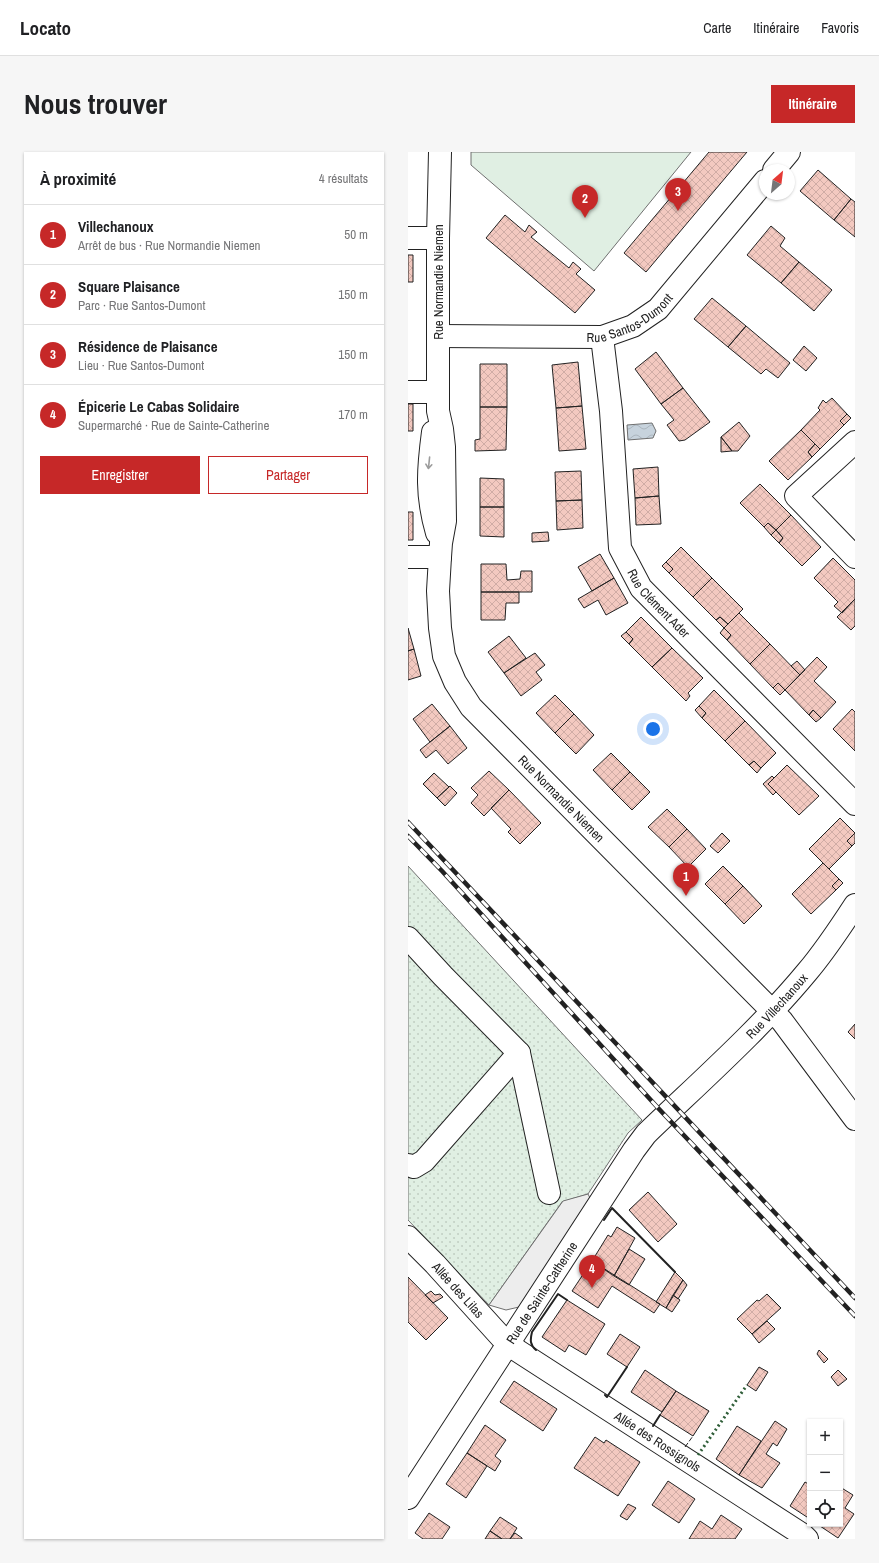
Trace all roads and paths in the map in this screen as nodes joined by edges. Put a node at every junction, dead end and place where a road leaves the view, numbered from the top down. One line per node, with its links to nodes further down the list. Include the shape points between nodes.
1 (440, 152): 6 (street, Rue Normandie Niemen)
2 (789, 152): 3 (street)
3 (779, 164)
4 (759, 188): 8 (street, Rue Santos-Dumont, via 658,309 633,326)
5 (408, 238): 6 (street)
6 (438, 238): 7 (street, Rue Normandie Niemen)
7 (438, 336): 8 (street, Rue Santos-Dumont); 10 (street, Rue Normandie Niemen)
8 (602, 336): 15 (street, Rue Clément Ader, via 611,411 620,548 641,588)
9 (408, 392): 10 (street)
10 (438, 402): 12 (street, Rue Normandie Niemen, via 444,447 446,521)
11 (855, 442): 14 (street, via 796,496)
12 (440, 550): 13 (street); 18 (street, Rue Normandie Niemen, via 438,591 444,656 455,682 472,707)
13 (408, 557)
14 (855, 557)
15 (855, 804)
16 (855, 905): 18 (street, Rue Villechanoux, via 808,971)
17 (408, 938): 19 (street)
18 (772, 1012): 20 (street, Rue Villechanoux); 21 (street, Rue Normandie Niemen)
19 (519, 1053): 22 (street, via 424,1161 414,1167); 23 (street)
20 (685, 1095): 25 (street, Rue de Sainte-Catherine, via 646,1134 634,1150)
21 (855, 1119)
22 (408, 1165)
23 (549, 1192)
24 (408, 1237): 25 (street, Allée des Lilas)
25 (508, 1343): 26 (street, Rue de Sainte-Catherine); 27 (street, Allée des Rossignols)
26 (408, 1498)
27 (807, 1539)

